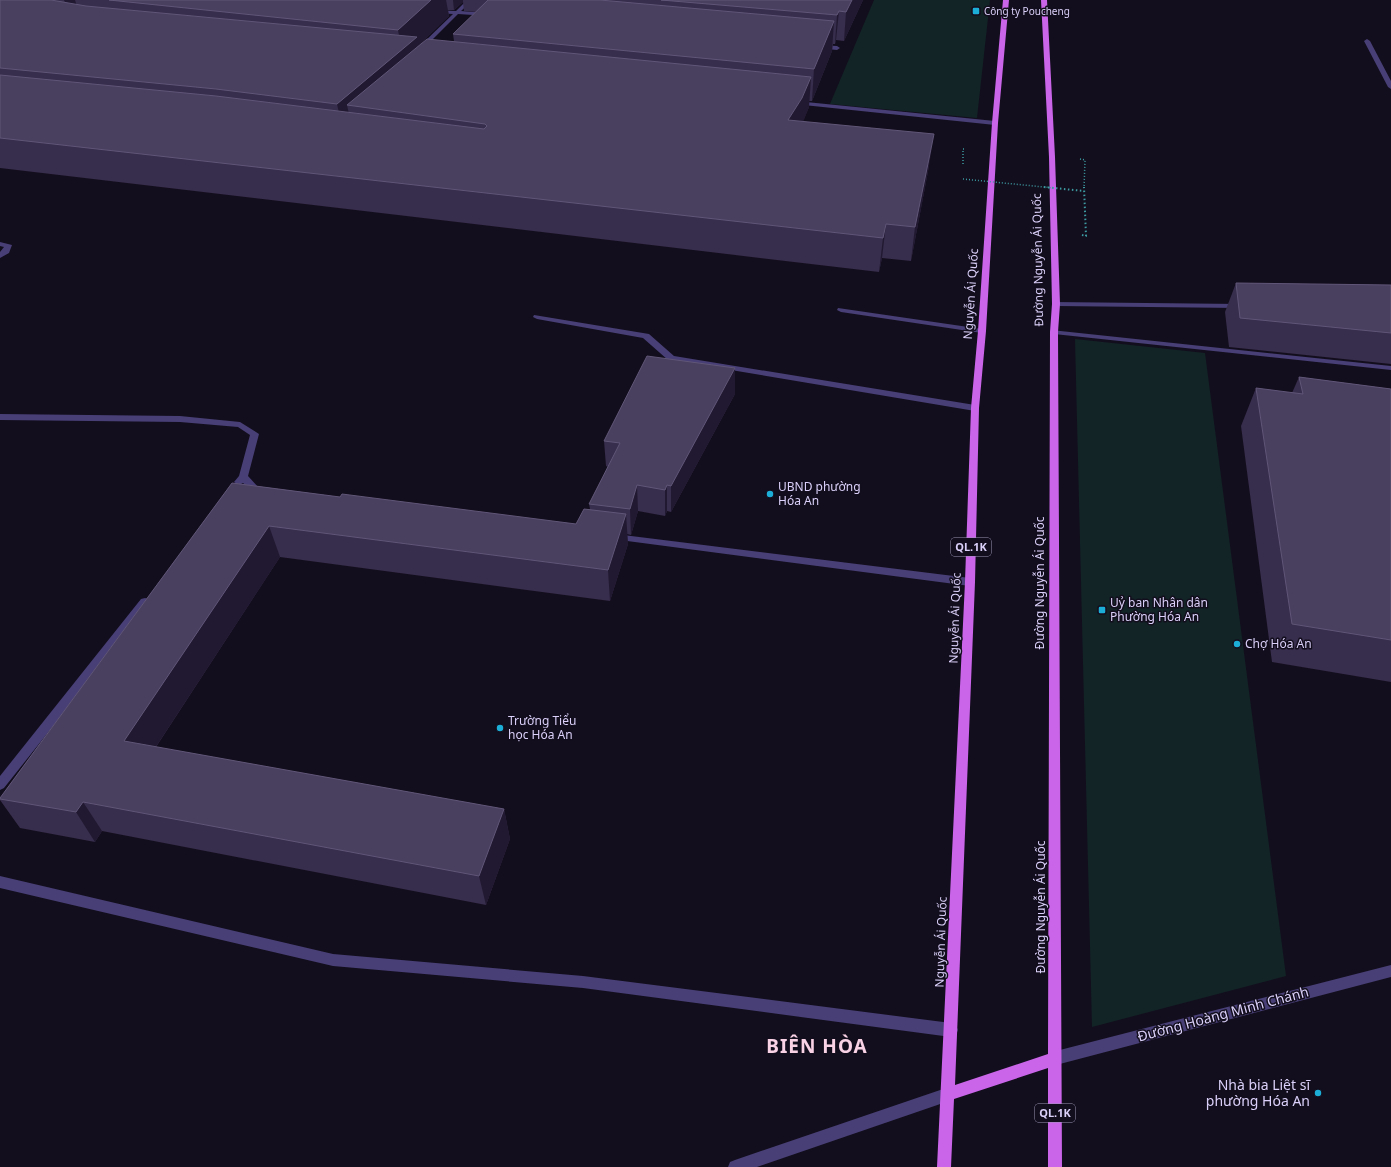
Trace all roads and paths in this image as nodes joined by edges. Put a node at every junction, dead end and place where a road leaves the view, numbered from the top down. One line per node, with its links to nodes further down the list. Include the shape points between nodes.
1 (470, 0): 5 (street)
2 (1006, 0): 13 (main road, Nguyễn Ái Quốc / QL.1K)
3 (1044, 0): 20 (main road, Đường Nguyễn Ái Quốc / QL.1K)
4 (427, 10): 5 (street)
5 (458, 13): 6 (street); 10 (street)
6 (493, 16)
7 (1367, 41): 11 (street)
8 (813, 46): 9 (street)
9 (837, 48)
10 (418, 51)
11 (1391, 87)
12 (790, 102): 13 (street)
13 (995, 123): 24 (main road, Nguyễn Ái Quốc / QL.1K)
14 (1084, 160): 16 (path)
15 (963, 179): 16 (path, bridge)
16 (1084, 191): 17 (path)
17 (1086, 236)
18 (0, 244): 19 (street, via 8,245)
19 (0, 256)
20 (1056, 304): 21 (street); 25 (main road, Đường Nguyễn Ái Quốc / QL.1K)
21 (1247, 306)
22 (841, 310): 24 (street)
23 (537, 317): 27 (street, via 646,336 671,358)
24 (982, 331): 27 (main road, Nguyễn Ái Quốc / QL.1K)
25 (1054, 332): 26 (street); 39 (main road, Đường Nguyễn Ái Quốc / QL.1K)
26 (1391, 368)
27 (975, 408): 33 (main road, Nguyễn Ái Quốc / QL.1K)
28 (0, 417): 29 (street, via 180,419 240,425 254,434)
29 (244, 477): 30 (street); 31 (street, via 255,489)
30 (234, 489)
31 (269, 492)
32 (609, 536): 33 (street)
33 (970, 582): 38 (main road, Nguyễn Ái Quốc / QL.1K)
34 (151, 594): 35 (street)
35 (0, 785)
36 (0, 882): 38 (street, via 333,960 583,982)
37 (1391, 971): 39 (street, Đường Hoàng Minh Chánh)
38 (951, 1030): 40 (main road, Nguyễn Ái Quốc / QL.1K)
39 (1056, 1058): 40 (main road); 43 (main road, Đường Nguyễn Ái Quốc / QL.1K)
40 (949, 1094): 41 (street); 42 (main road, QL.1K)
41 (735, 1167)
42 (944, 1167)
43 (1055, 1167)

